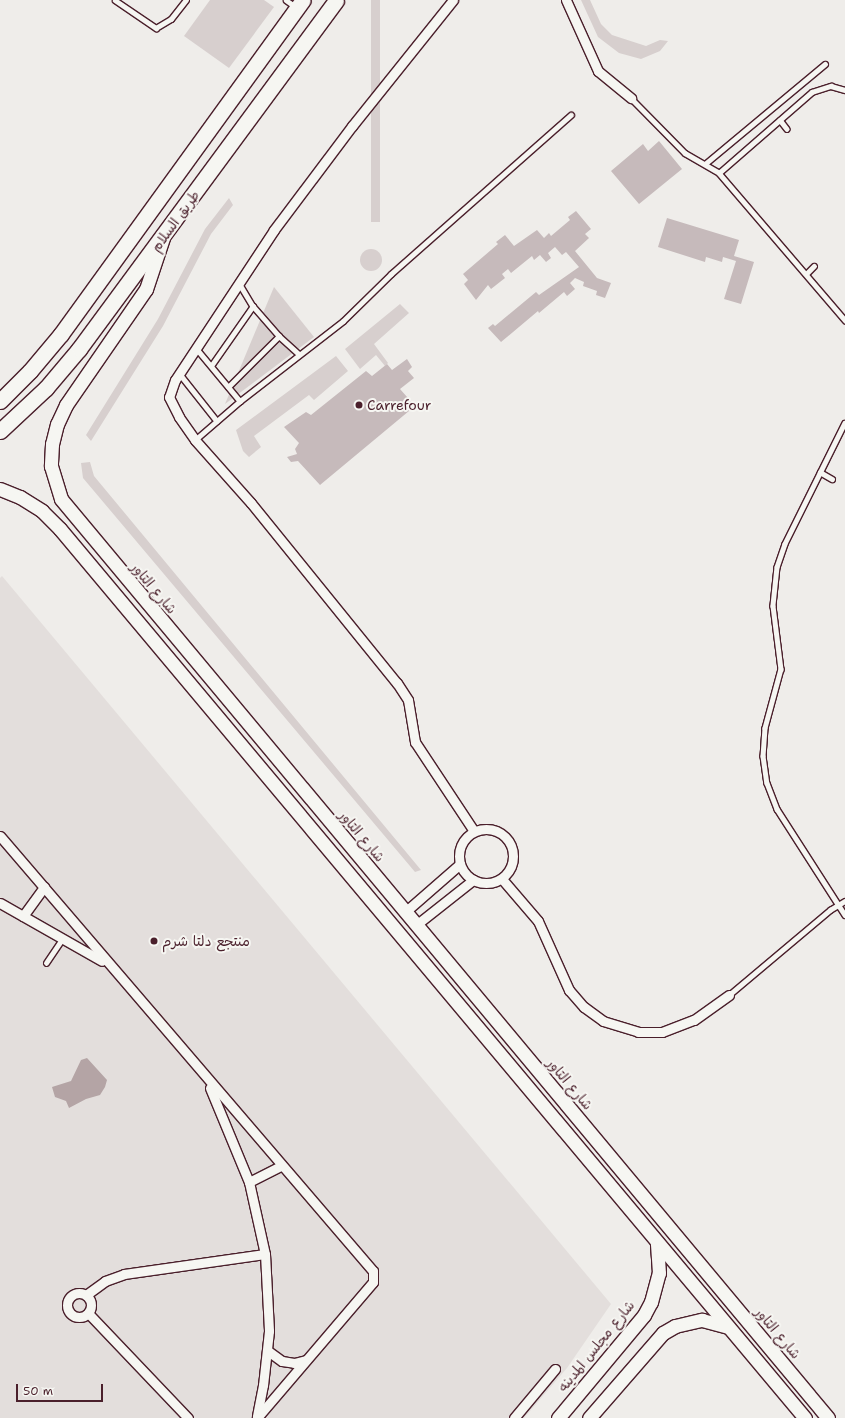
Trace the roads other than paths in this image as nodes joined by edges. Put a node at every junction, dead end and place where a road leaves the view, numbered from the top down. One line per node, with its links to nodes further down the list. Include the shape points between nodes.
1 (115, 0): 2 (lane, via 156,28 171,19)
2 (186, 0)
3 (336, 0): 15 (main road, طريق السلام)
4 (453, 0): 18 (street, via 340,141)
5 (566, 0): 9 (street, via 598,71)
6 (296, 3): 27 (main road, طريق السلام, via 61,334)
7 (825, 64): 13 (lane)
8 (845, 90): 11 (lane, via 831,86 818,89)
9 (631, 98): 13 (lane, via 685,153)
10 (571, 115): 23 (lane, via 391,274 343,321)
11 (780, 120): 12 (lane); 14 (lane)
12 (787, 129)
13 (705, 164): 14 (lane)
14 (719, 173): 17 (lane)
15 (163, 238): 31 (main road, طريق السلام, via 63,369); 36 (main road, شارع التاور, via 146,289 66,405 54,434 51,466 56,488 67,509)
16 (814, 266): 17 (lane)
17 (806, 274): 20 (lane)
18 (238, 281): 19 (lane); 22 (street)
19 (254, 306): 21 (lane); 24 (lane)
20 (845, 320)
21 (279, 336): 23 (lane); 26 (lane)
22 (196, 348): 24 (lane); 25 (street)
23 (299, 354): 28 (lane)
24 (211, 366): 26 (lane)
25 (180, 373): 29 (lane); 32 (street, via 169,397)
26 (228, 387): 28 (lane)
27 (0, 401)
28 (240, 401): 29 (lane)
29 (217, 421): 32 (lane)
30 (845, 423): 33 (lane)
31 (0, 431)
32 (195, 440): 38 (street, via 251,503 397,683 408,700 415,742)
33 (820, 472): 34 (lane); 46 (lane, via 785,544 774,580 773,606 781,669 765,728 763,756 767,783 777,809)
34 (832, 479)
35 (0, 488): 37 (main road, via 42,511)
36 (88, 534): 37 (main road); 47 (main road, شارع التاور)
37 (73, 546): 56 (main road)
38 (474, 832): 40 (street, via 462,843); 41 (street, via 483,829 496,831 508,838 512,846 513,864)
39 (0, 836): 43 (street)
40 (460, 864): 42 (street); 47 (street)
41 (502, 879): 42 (street, via 488,883); 54 (street, via 538,921 569,990 584,1007 603,1022 638,1032 662,1032 694,1020)
42 (473, 880): 50 (street)
43 (44, 887): 49 (street); 53 (street)
44 (845, 901): 46 (lane)
45 (0, 903): 49 (street)
46 (838, 904): 48 (lane); 54 (lane)
47 (405, 912): 50 (main road, شارع التاور)
48 (845, 915)
49 (24, 916): 51 (street)
50 (416, 925): 55 (main road, شارع التاور)
51 (63, 938): 52 (lane); 53 (street)
52 (46, 964)
53 (109, 965): 57 (street)
54 (729, 995)
55 (523, 1052): 56 (main road); 74 (main road, شارع التاور)
56 (507, 1064): 60 (main road)
57 (205, 1077): 58 (street); 59 (street)
58 (281, 1166): 59 (street); 66 (street, via 375,1275 373,1282)
59 (249, 1182): 61 (street)
60 (657, 1243): 64 (main road); 71 (main road, شارع مجلس المدينه, via 659,1273 651,1302 644,1315)
61 (265, 1254): 62 (street, via 124,1274 105,1282); 65 (street)
62 (86, 1295): 63 (street, via 91,1304); 63 (street, via 73,1294 66,1306 75,1317)
63 (88, 1313): 68 (street)
64 (728, 1327): 72 (main road, via 702,1320 675,1326 663,1333); 73 (main road)
65 (268, 1351): 66 (street, via 282,1361 294,1363); 69 (street)
66 (306, 1360): 69 (street)
67 (555, 1369): 70 (street)
68 (188, 1418)
69 (257, 1418)
70 (514, 1418)
71 (558, 1418)
72 (589, 1418)
73 (805, 1418)
74 (828, 1418)

